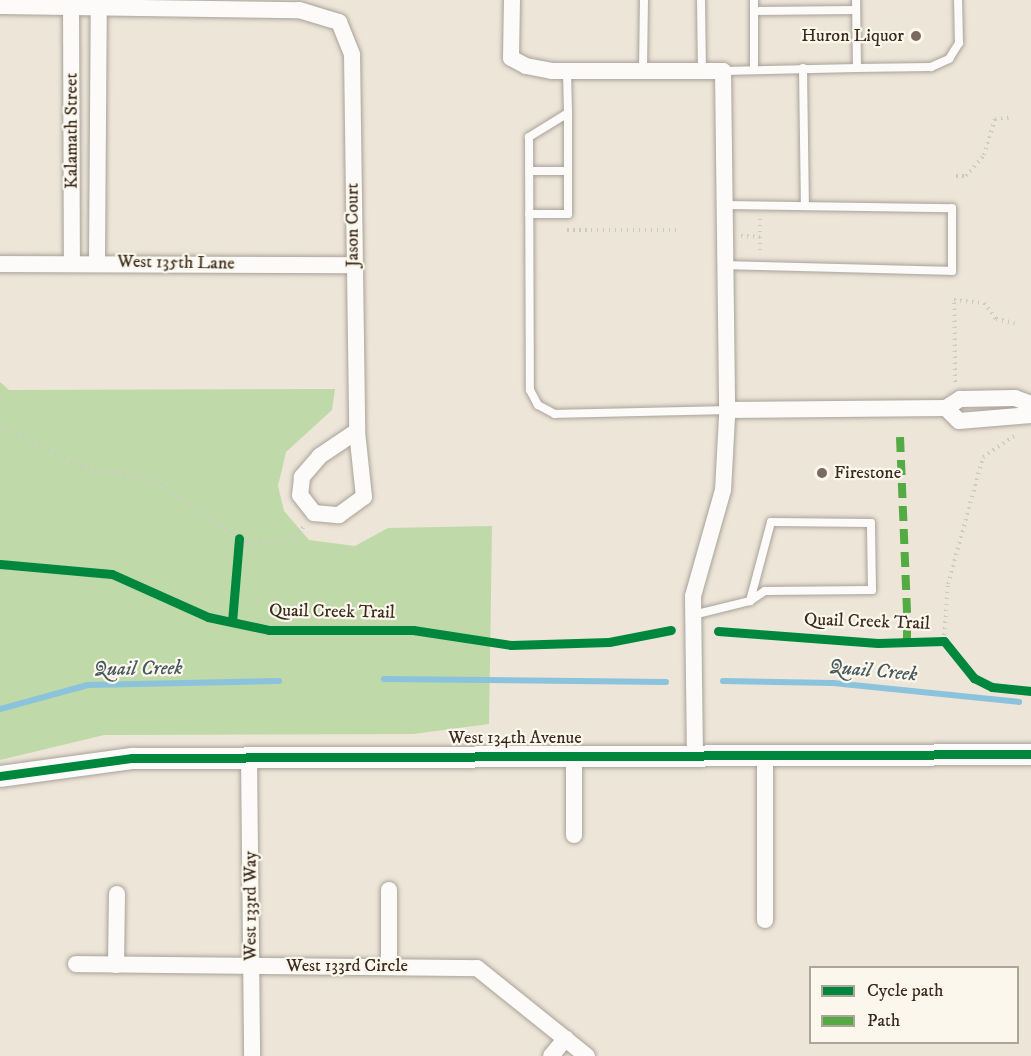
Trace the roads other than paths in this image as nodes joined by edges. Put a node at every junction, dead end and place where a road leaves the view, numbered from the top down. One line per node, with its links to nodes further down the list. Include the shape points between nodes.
1 (512, 0): 15 (street, via 511,58 526,66)
2 (644, 0): 16 (lane)
3 (701, 0): 17 (lane)
4 (754, 0): 11 (lane)
5 (856, 0): 10 (lane)
6 (958, 0): 13 (lane, via 959,43 949,59 931,67)
7 (71, 2): 8 (street); 9 (street); 25 (street, Kalamath Street)
8 (99, 2): 26 (street, Kalamath Street); 28 (street, Jason Court, via 299,10 339,22 352,55)
9 (0, 6)
10 (856, 10): 11 (lane); 13 (lane)
11 (754, 11): 14 (lane)
12 (803, 68): 13 (lane); 14 (lane); 23 (lane)
13 (857, 68)
14 (754, 69): 18 (lane)
15 (567, 71): 16 (street); 19 (lane)
16 (643, 71): 17 (street)
17 (702, 71): 18 (street)
18 (723, 71): 22 (street)
19 (568, 113): 20 (lane, via 529,137); 21 (lane)
20 (529, 171): 21 (lane); 24 (lane)
21 (568, 171): 24 (lane, via 568,214)
22 (725, 205): 23 (lane); 29 (street)
23 (805, 206): 29 (lane, via 951,208 951,271)
24 (529, 214): 32 (lane, via 530,390 538,405 555,414)
25 (72, 262): 26 (street, West 135th Lane); 27 (street, West 135th Lane)
26 (97, 262): 28 (street, West 135th Lane)
27 (0, 264)
28 (352, 265): 34 (street, Jason Court)
29 (725, 265): 32 (street)
30 (1031, 404): 31 (street, via 1015,398 960,399)
31 (946, 408): 32 (street); 33 (street, via 959,421)
32 (726, 410): 36 (street, via 723,490 702,555)
33 (1031, 415)
34 (357, 431): 34 (street, Jason Court, via 302,477 300,495 314,513 339,515 364,497)
35 (750, 601): 35 (lane, via 765,591 872,590 871,523 771,522); 36 (lane)
36 (693, 615): 37 (street)
37 (695, 754): 39 (street, West 134th Avenue); 40 (street, West 134th Avenue)
38 (1031, 754): 40 (street, West 134th Avenue)
39 (574, 755): 41 (street, West 134th Avenue); 43 (street)
40 (765, 755): 46 (street)
41 (249, 756): 42 (street, West 134th Avenue, via 99,761); 50 (street, West 133rd Way)
42 (0, 776)
43 (574, 835)
44 (389, 890): 49 (street)
45 (117, 894): 48 (street)
46 (765, 920)
47 (76, 964): 48 (street, West 133rd Circle)
48 (116, 965): 50 (street, West 133rd Circle)
49 (389, 966): 50 (street, West 133rd Circle); 51 (street, West 133rd Circle, via 477,968)
50 (251, 967): 52 (street, West 133rd Way)
51 (566, 1038): 53 (street); 54 (street, West 133rd Circle)
52 (252, 1056)
53 (551, 1056)
54 (587, 1056)

